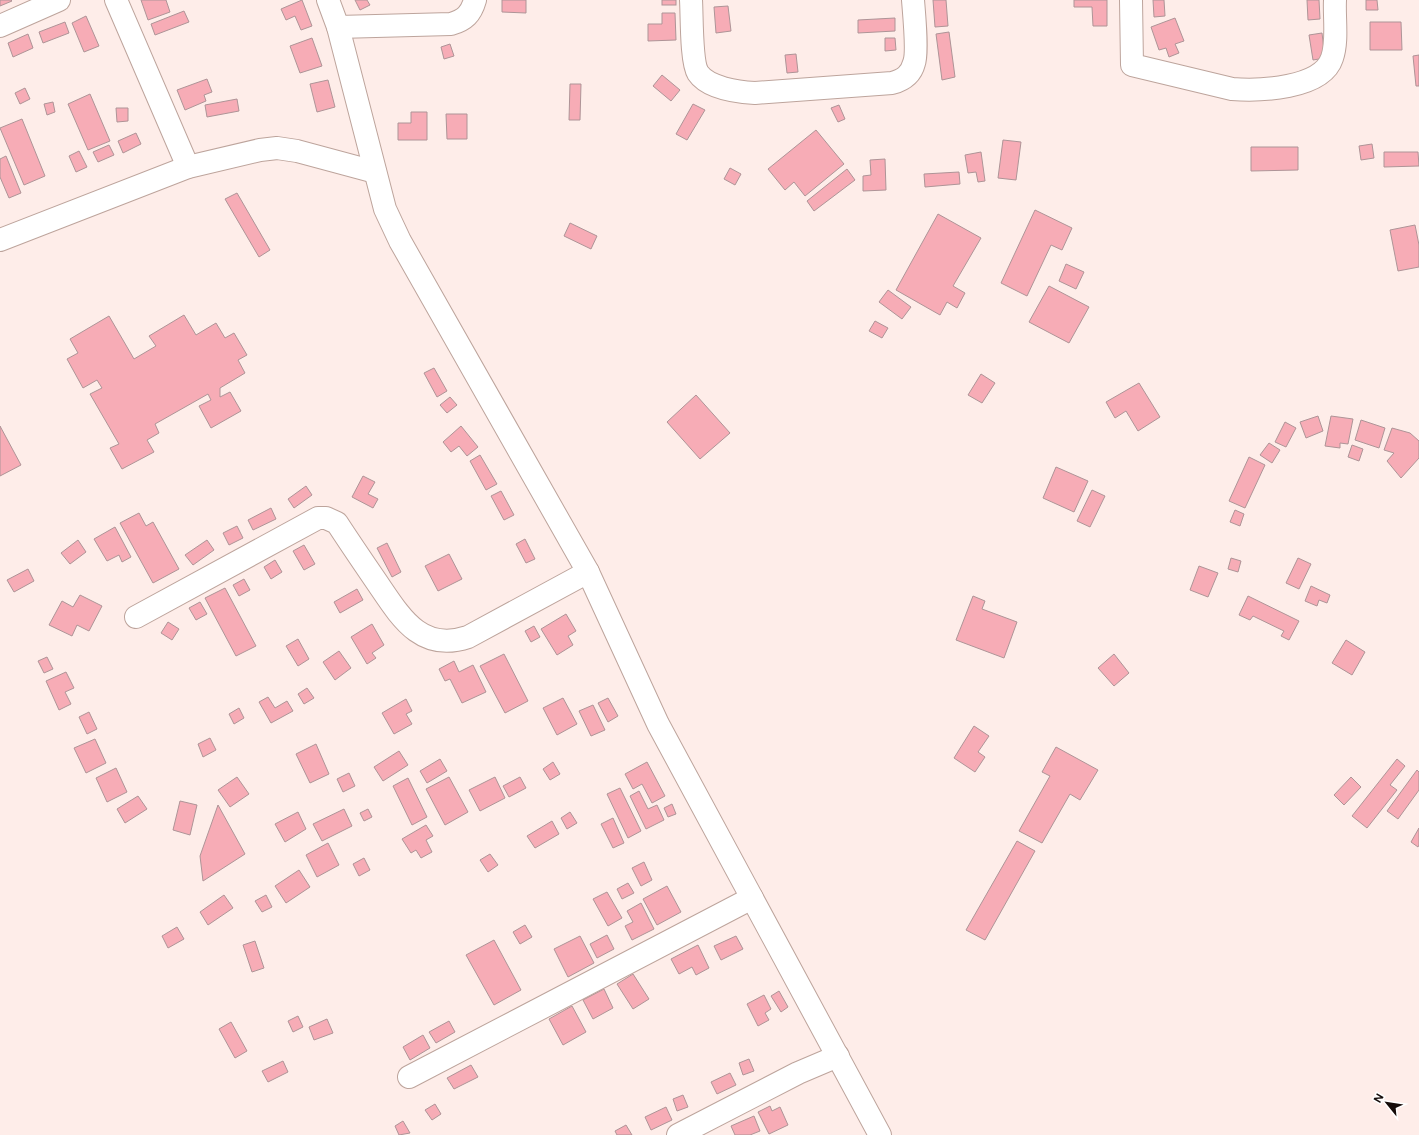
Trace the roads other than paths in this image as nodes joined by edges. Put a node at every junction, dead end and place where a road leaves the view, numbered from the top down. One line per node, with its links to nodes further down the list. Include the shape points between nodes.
1 (59, 0): 9 (street)
2 (116, 0): 11 (street)
3 (328, 0): 10 (street)
4 (475, 0): 10 (street, via 471,12 462,21 451,24)
5 (692, 0): 6 (street, via 694,60 698,73 720,87 754,93 892,83 902,80 910,73 915,63)
6 (913, 0)
7 (1131, 0): 8 (street, via 1132,65 1232,89 1249,90 1294,85 1309,80 1327,68 1334,50)
8 (1335, 0)
9 (0, 26)
10 (338, 27): 12 (street)
11 (188, 167): 12 (street, via 277,148); 13 (street)
12 (375, 172): 14 (street, via 385,209 400,241)
13 (0, 240)
14 (588, 572): 15 (street, via 468,637 455,641 441,641 411,628 398,614 337,523 326,518 318,518); 16 (street, via 658,724)
15 (136, 617)
16 (752, 898): 17 (street); 18 (street)
17 (838, 1056): 19 (street, via 798,1073); 20 (street)
18 (409, 1077)
19 (678, 1135)
20 (880, 1135)

